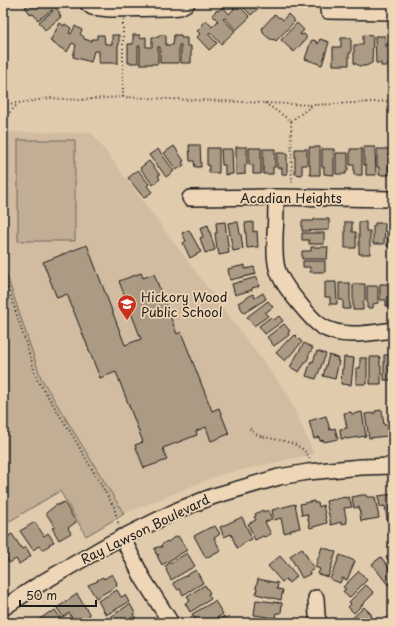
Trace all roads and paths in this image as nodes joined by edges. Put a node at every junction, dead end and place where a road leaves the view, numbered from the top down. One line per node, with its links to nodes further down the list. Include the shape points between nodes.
1 (87, 3): 3 (street, via 92,7 110,10)
2 (188, 3): 3 (street, via 180,7)
3 (124, 9): 6 (path)
4 (328, 10): 5 (street)
5 (393, 12)
6 (123, 97): 8 (path); 9 (path, via 78,100 51,98)
7 (393, 101): 11 (path)
8 (263, 102): 11 (path); 13 (path)
9 (19, 103): 10 (path); 12 (path)
10 (3, 104)
11 (314, 104): 13 (path)
12 (3, 117)
13 (291, 120): 16 (path)
14 (276, 197): 15 (street, Acadian Heights); 16 (street, Acadian Heights); 19 (street, via 277,268 293,296 310,316 321,326 334,332 367,334)
15 (190, 198)
16 (292, 198): 17 (street, Acadian Heights)
17 (393, 198)
18 (3, 273): 23 (path, via 37,379 114,507)
19 (393, 330)
20 (250, 429): 22 (path, via 259,436 300,447 309,457)
21 (393, 466): 22 (street, Ray Lawson Boulevard)
22 (314, 472): 23 (street, Ray Lawson Boulevard, via 279,477 214,496)
23 (122, 537): 25 (street, Ray Lawson Boulevard, via 76,562); 26 (street, via 142,577)
24 (316, 598): 27 (street)
25 (3, 608)
26 (171, 623)
27 (319, 623)

